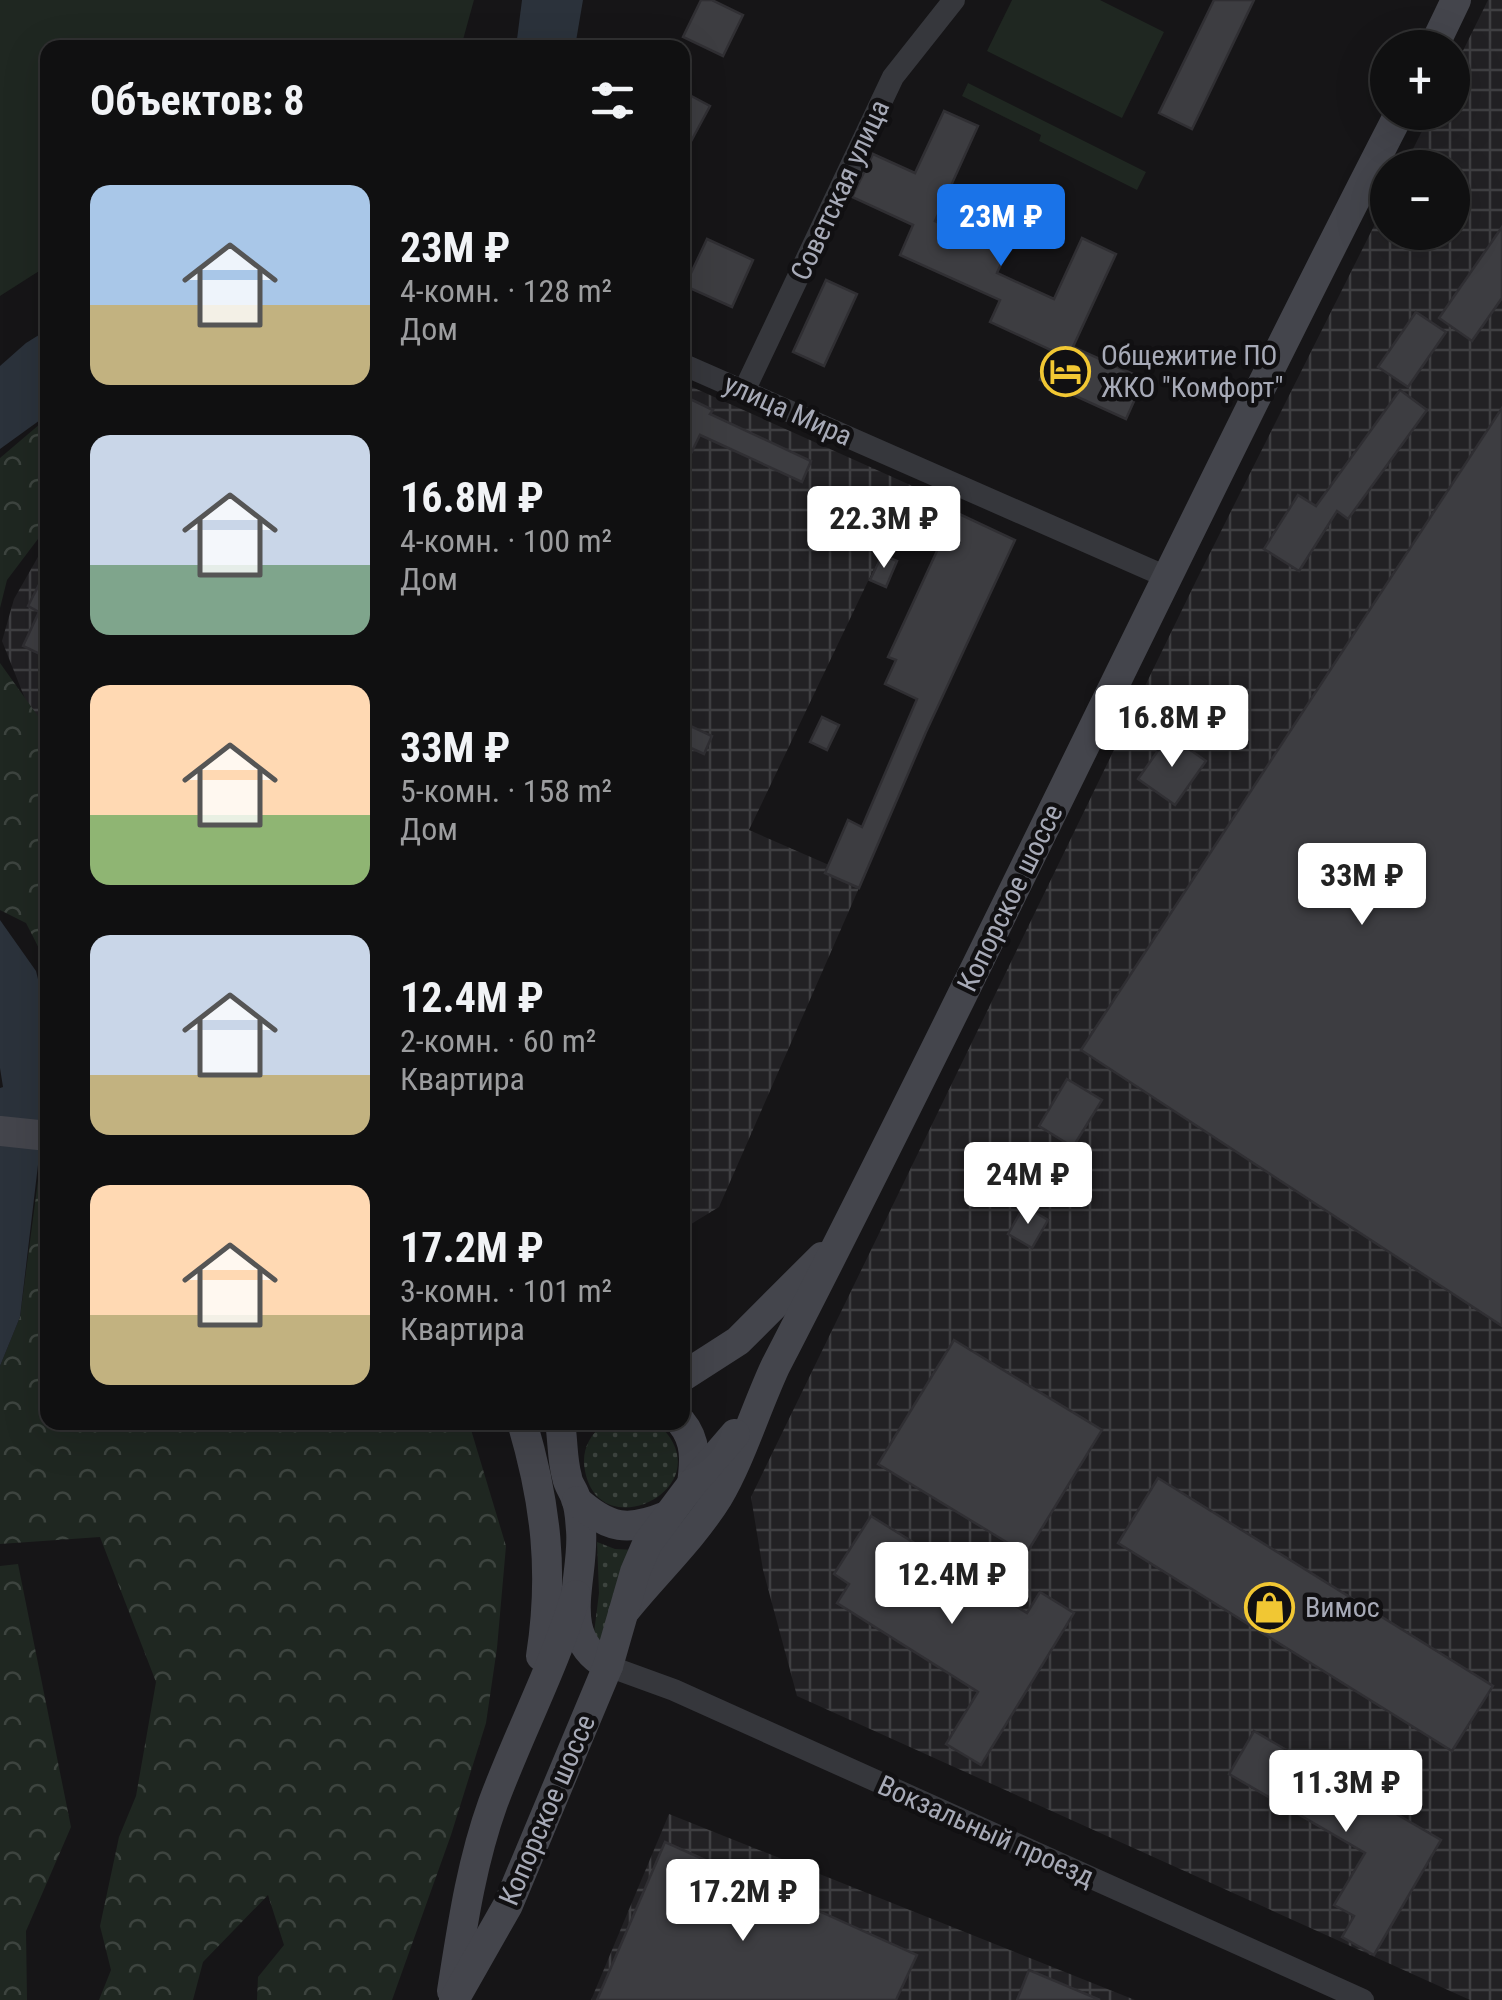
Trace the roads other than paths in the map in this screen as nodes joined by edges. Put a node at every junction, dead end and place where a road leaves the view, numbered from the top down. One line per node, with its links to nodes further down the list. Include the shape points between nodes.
1 (954, 0): 6 (street, Советская улица, via 894,77)
2 (1456, 0): 3 (main road)
3 (1441, 30)
4 (1391, 130): 7 (main road, Копорское шоссе)
5 (690, 367): 6 (street, улица Мира)
6 (744, 390): 7 (street, улица Мира)
7 (1169, 578): 10 (main road, Копорское шоссе)
8 (0, 1131): 9 (main road)
9 (40, 1135)
10 (842, 1238): 11 (main road, via 738,1340); 12 (main road, Копорское шоссе)
11 (690, 1372)
12 (754, 1413): 16 (main road, Копорское шоссе); 20 (main road, via 720,1494)
13 (524, 1430): 22 (main road, via 542,1501 549,1604)
14 (688, 1430): 16 (main road, via 696,1456)
15 (563, 1436): 17 (main road, via 566,1476)
16 (692, 1484): 18 (main road, Копорское шоссе)
17 (578, 1501): 18 (main road, via 619,1526); 19 (main road)
18 (667, 1516): 20 (main road, Копорское шоссе, via 648,1544)
19 (576, 1595): 21 (main road, via 583,1647); 22 (main road)
20 (623, 1613): 21 (main road, Копорское шоссе)
21 (608, 1666): 23 (main road, Копорское шоссе, via 508,1905); 24 (street, Вокзальный проезд)
22 (527, 1719): 23 (main road, via 492,1806 466,1898)
23 (452, 2000)
24 (1363, 2000)

